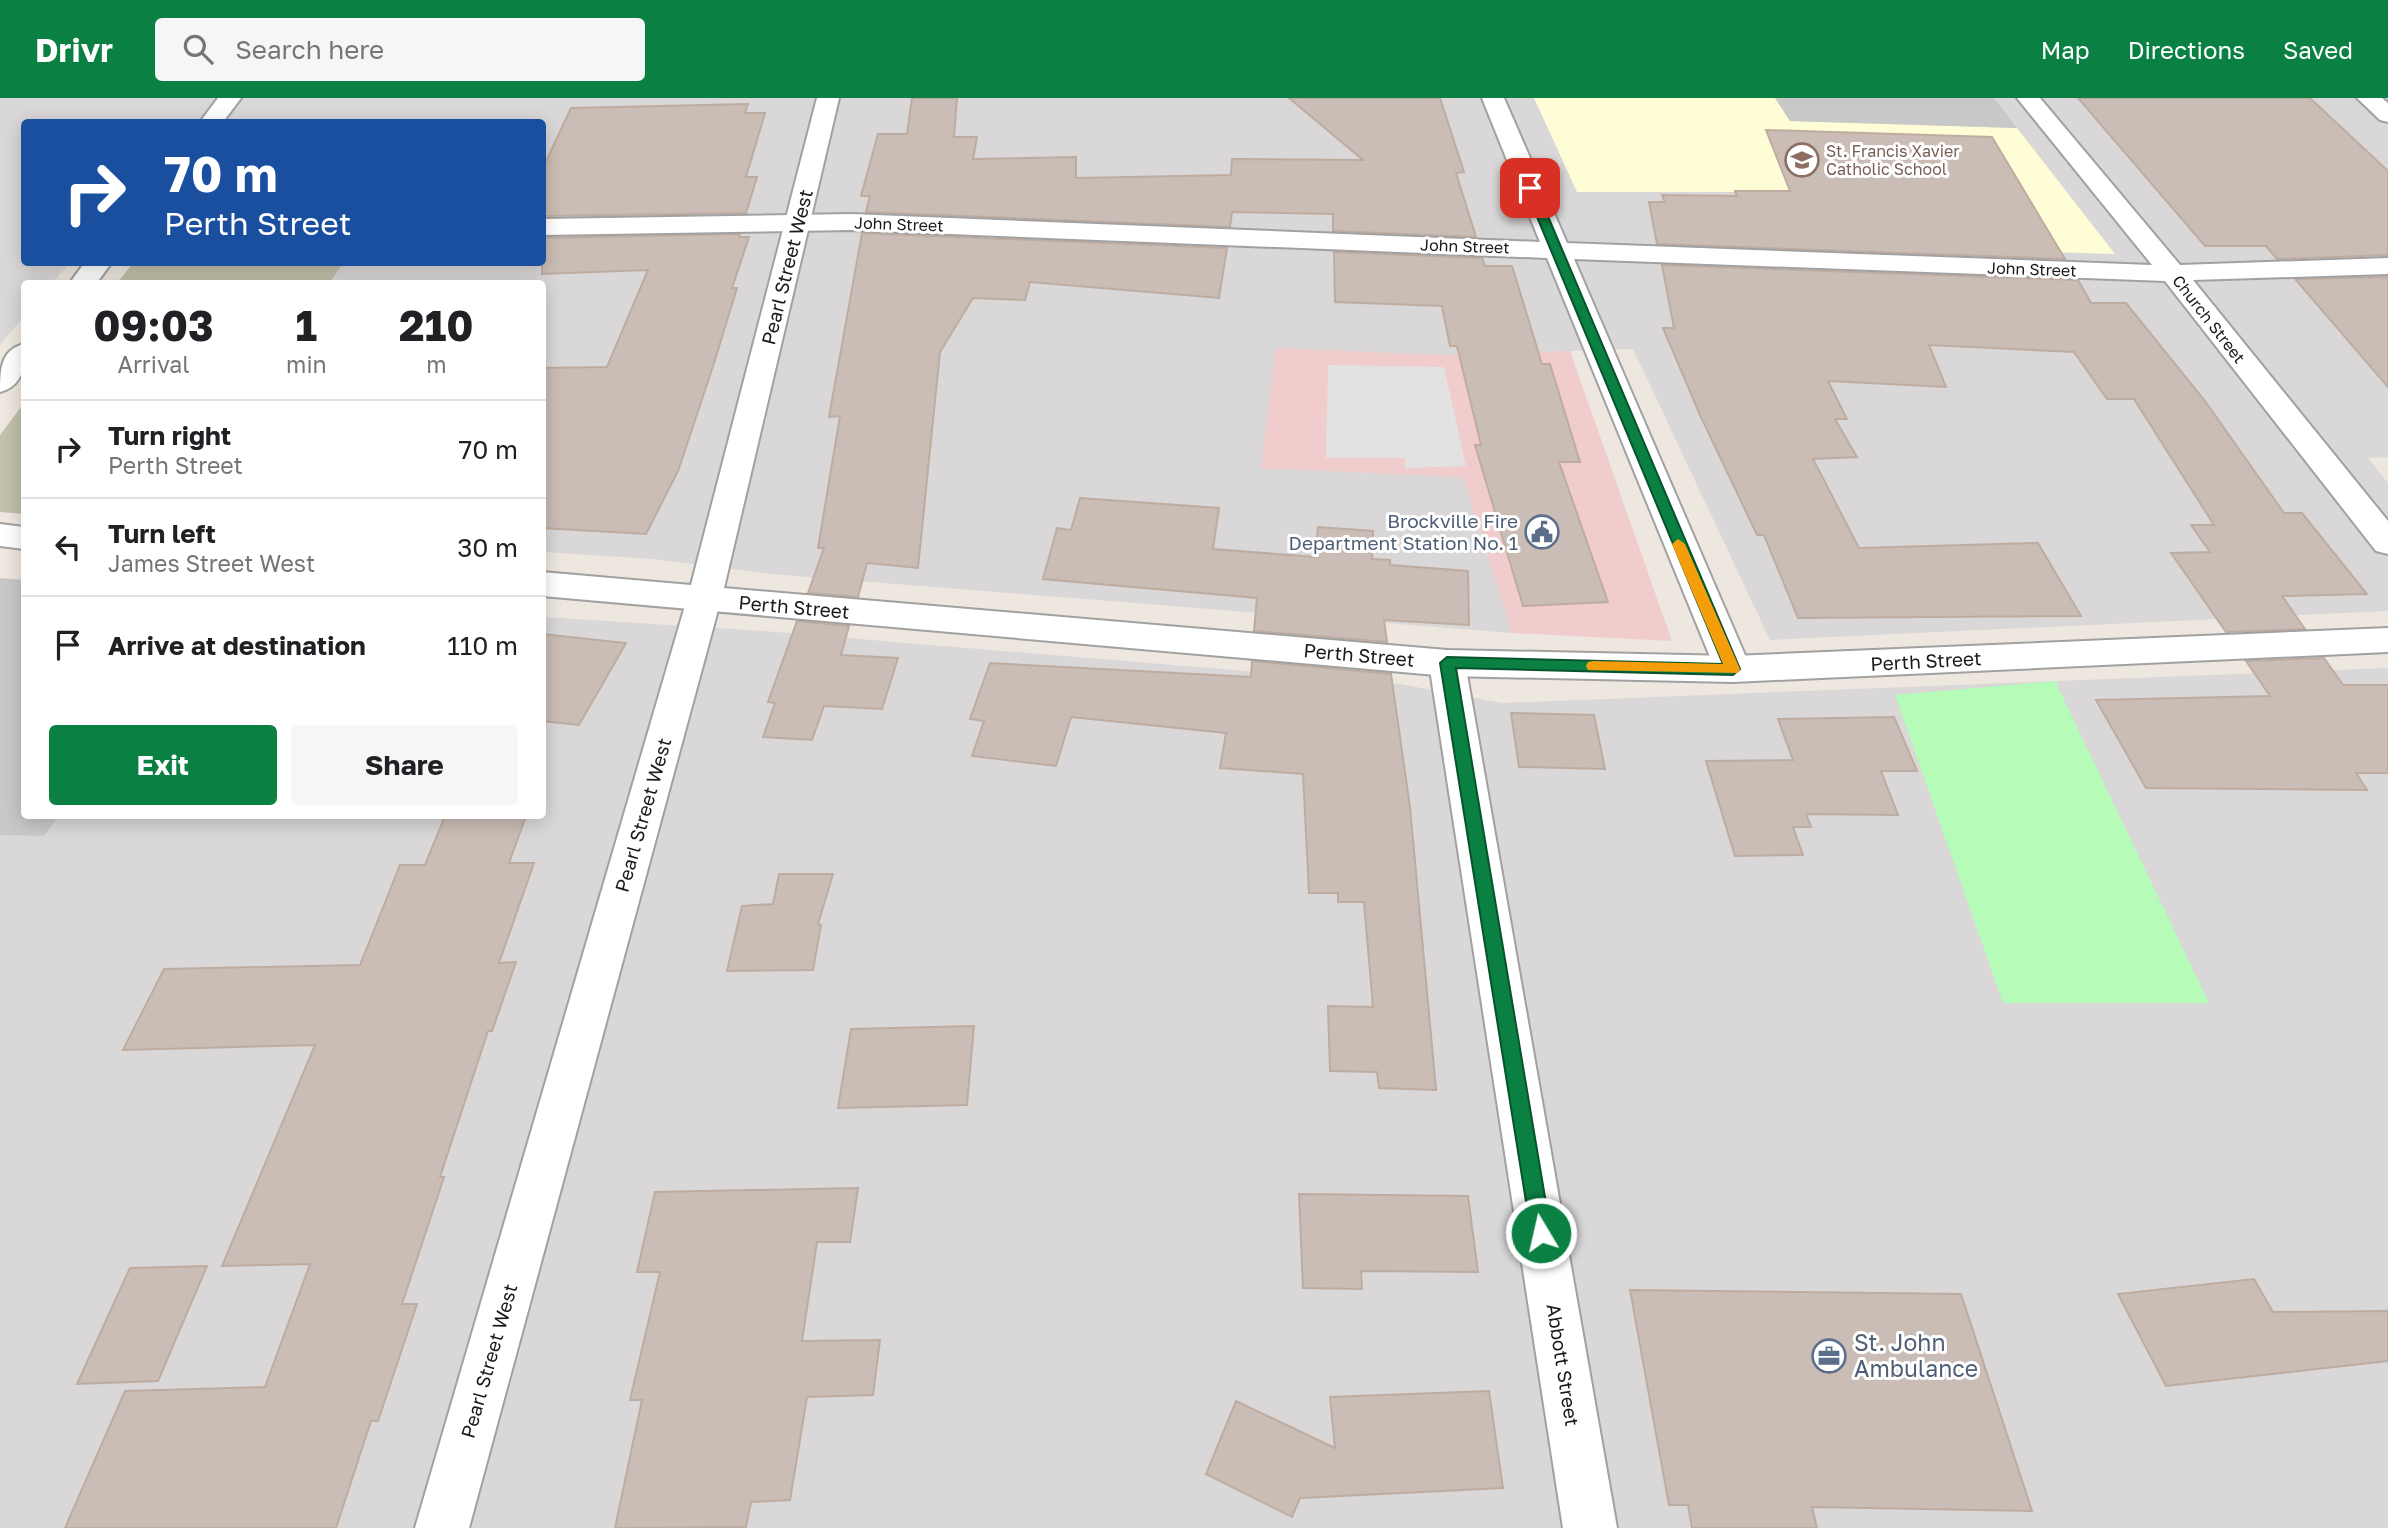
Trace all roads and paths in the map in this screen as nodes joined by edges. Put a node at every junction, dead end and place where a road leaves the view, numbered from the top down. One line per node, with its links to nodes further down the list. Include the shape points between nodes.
1 (230, 98): 7 (street)
2 (828, 98): 8 (street, Pearl Street West)
3 (1493, 98): 10 (street)
4 (2028, 98): 13 (street, Church Street)
5 (2368, 98): 6 (street)
6 (2388, 115)
7 (213, 119)
8 (799, 221): 9 (street, John Street); 10 (street, John Street); 21 (street, Pearl Street West)
9 (546, 227)
10 (1556, 250): 13 (street, John Street); 24 (street)
11 (96, 266): 14 (street)
12 (2388, 266): 13 (street, John Street)
13 (2173, 273): 19 (street, Church Street)
14 (85, 280)
15 (21, 357): 16 (street)
16 (0, 383)
17 (0, 536): 18 (street)
18 (21, 538)
19 (2388, 543)
20 (546, 584): 21 (street, Perth Street)
21 (704, 599): 23 (street, Perth Street); 25 (street, Pearl Street West)
22 (2388, 640): 24 (street, Perth Street)
23 (1447, 663): 24 (street, Perth Street); 26 (street, Abbott Street)
24 (1733, 669)
25 (442, 1528)
26 (1590, 1528)

